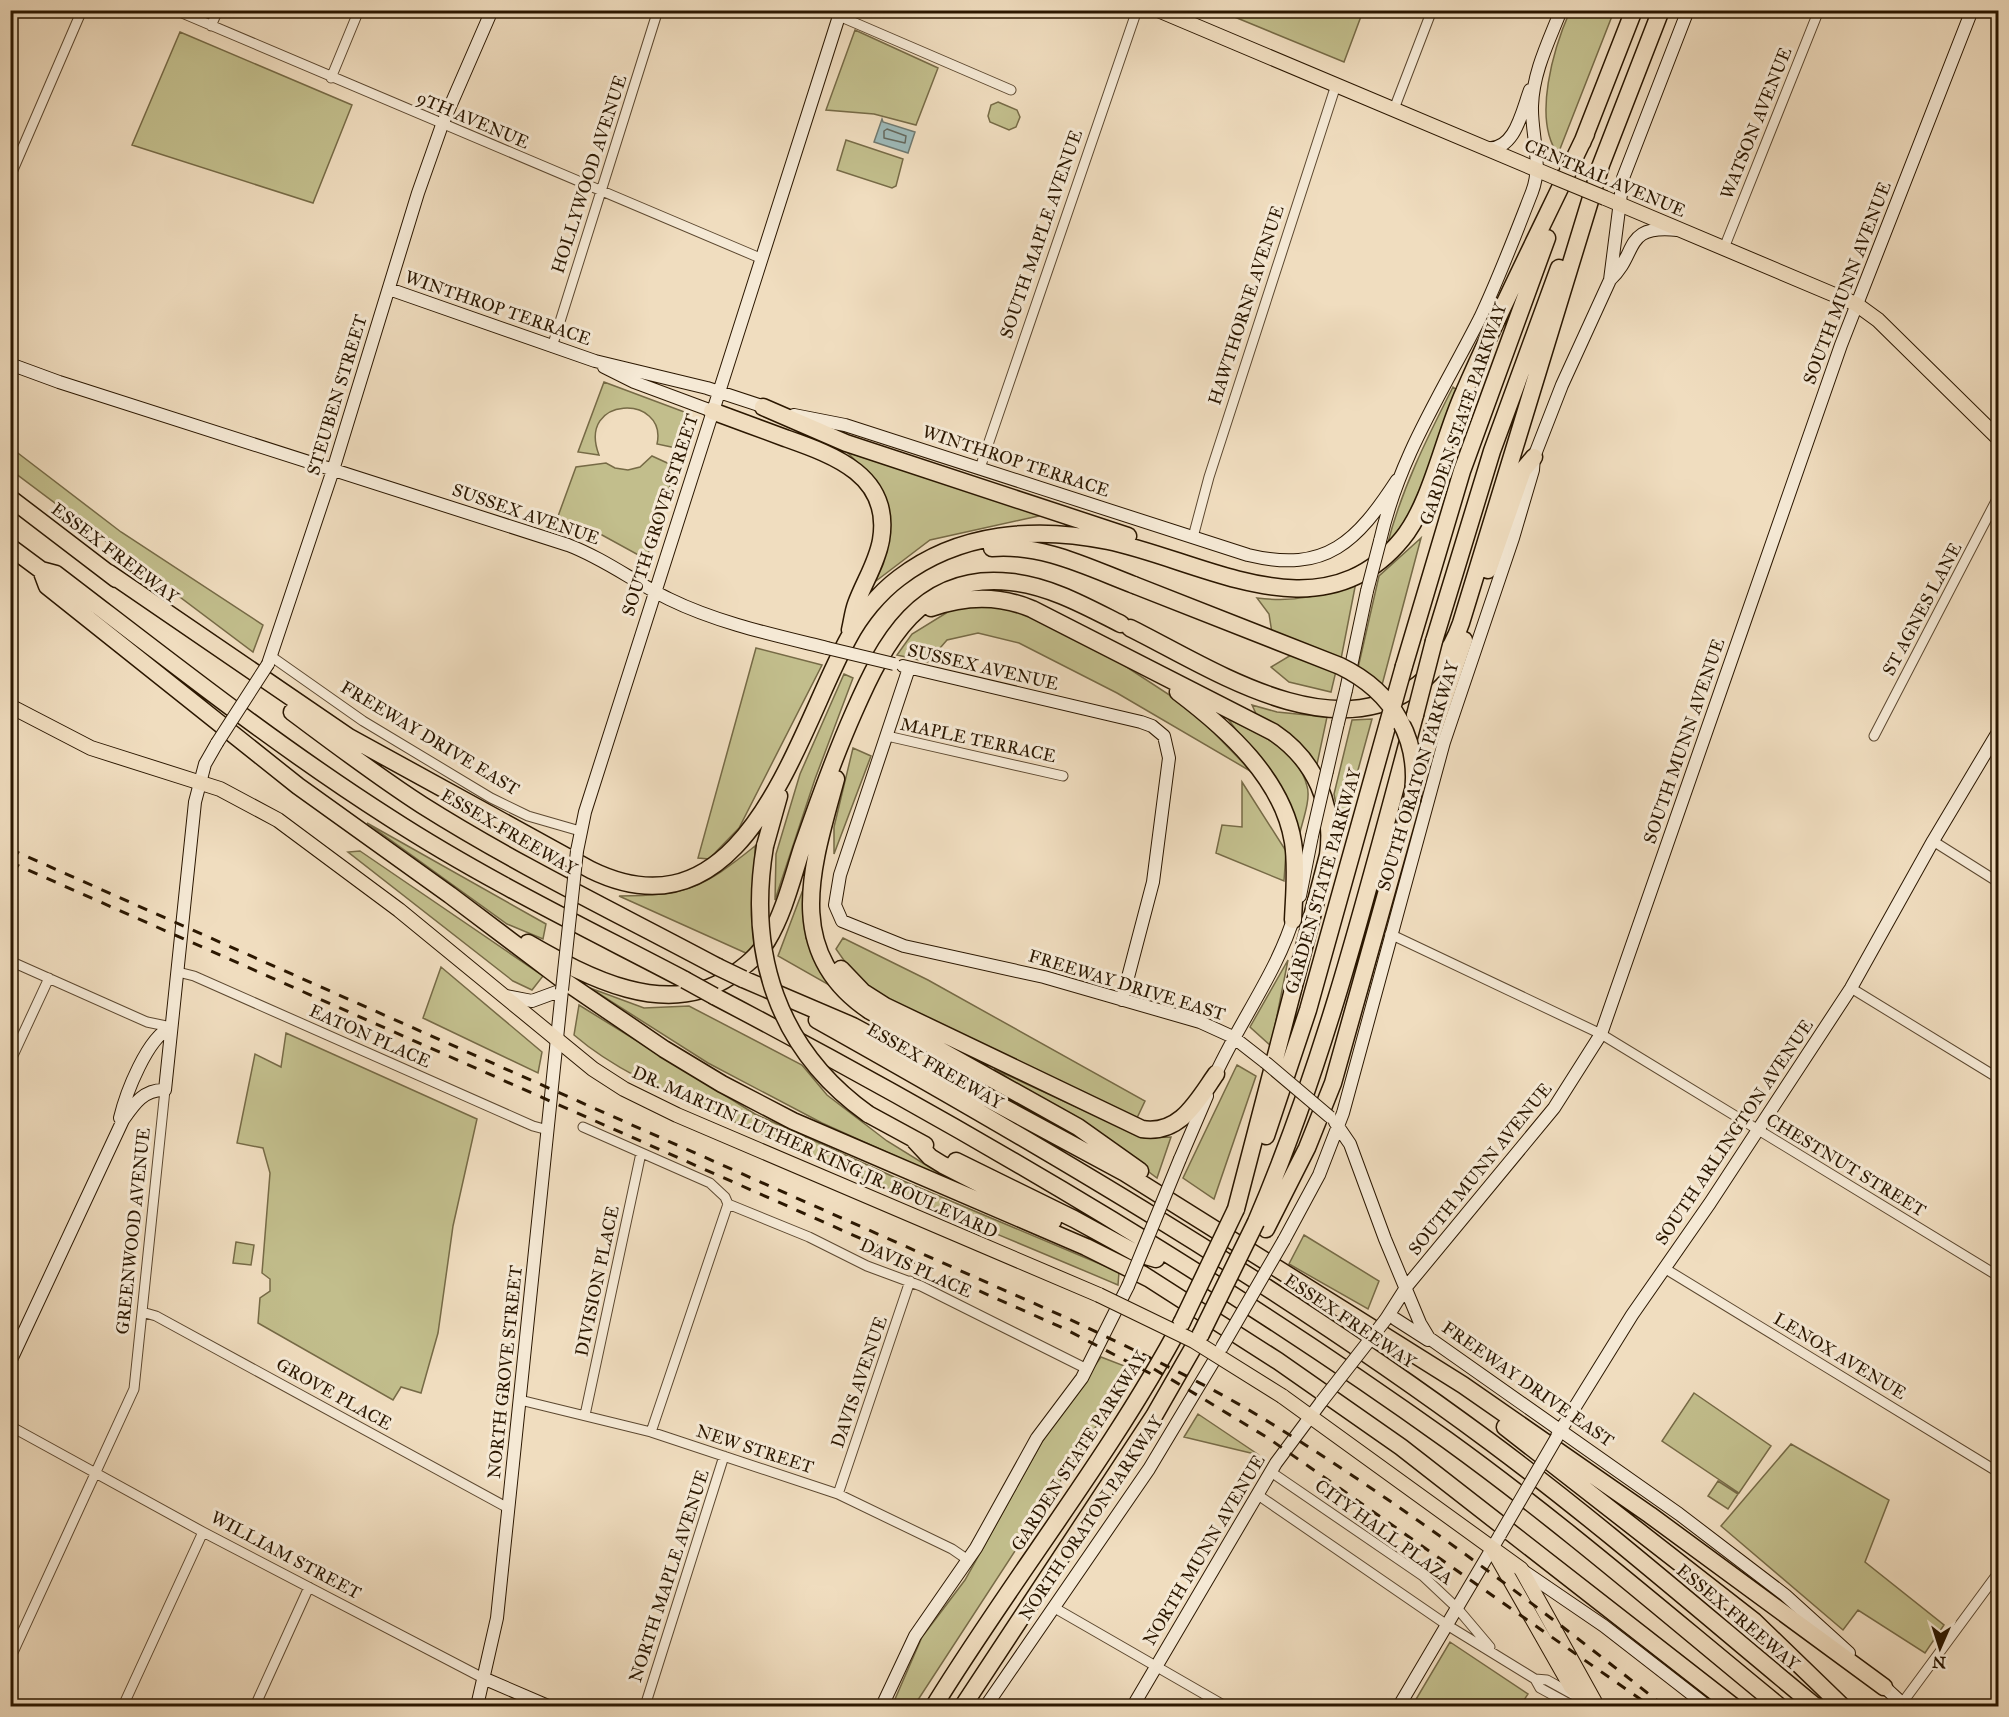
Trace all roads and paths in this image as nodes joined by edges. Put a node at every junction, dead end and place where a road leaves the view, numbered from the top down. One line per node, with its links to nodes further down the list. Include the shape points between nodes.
1 (82, 10): 28 (street)
2 (175, 10): 17 (street, 9TH AVENUE)
3 (218, 10): 17 (street)
4 (359, 10): 19 (street)
5 (492, 10): 23 (main road, STEUBEN STREET)
6 (658, 10): 29 (street, HOLLYWOOD AVENUE)
7 (1137, 10): 45 (street, SOUTH MAPLE AVENUE)
8 (1158, 10): 20 (main road, CENTRAL AVENUE)
9 (1432, 10): 22 (street)
10 (1561, 10): 18 (main road)
11 (1634, 10): 24 (highway, GARDEN STATE PARKWAY)
12 (1661, 10): 26 (highway)
13 (1688, 10): 30 (main road, SOUTH ORATON PARKWAY, via 1626,169)
14 (1819, 10): 32 (street, WATSON AVENUE)
15 (1972, 10): 36 (main road, SOUTH MUNN AVENUE)
16 (840, 13): 21 (street); 33 (main road, SOUTH GROVE STREET)
17 (211, 26): 19 (street, 9TH AVENUE)
18 (1537, 73): 25 (main road, via 1508,141 1499,148); 27 (main road, via 1532,105)
19 (331, 78): 23 (street, 9TH AVENUE)
20 (1336, 85): 22 (main road, CENTRAL AVENUE); 50 (street, HAWTHORNE AVENUE)
21 (1011, 90)
22 (1394, 109): 25 (main road, CENTRAL AVENUE)
23 (442, 124): 29 (street, 9TH AVENUE); 35 (main road, STEUBEN STREET)
24 (1586, 134): 52 (highway, via 1464,392 1414,519 1386,556 1333,584 1285,589 1250,584); 102 (highway, GARDEN STATE PARKWAY, bridge, via 1462,471 1297,1046)
25 (1487, 148): 27 (main road, CENTRAL AVENUE)
26 (1601, 165): 57 (highway, via 1461,623 1448,654 1410,690 1385,703 1316,708 1252,688 1047,591 1003,581 954,588); 104 (highway, bridge, via 1551,289 1477,496 1318,1060)
27 (1536, 169): 30 (main road, CENTRAL AVENUE, bridge); 47 (main road, via 1532,192 1481,315 1426,416)
28 (10, 177)
29 (601, 192): 33 (street, 9TH AVENUE); 37 (street, HOLLYWOOD AVENUE)
30 (1619, 204): 31 (main road, CENTRAL AVENUE); 34 (main road, SOUTH ORATON PARKWAY)
31 (1683, 231): 32 (main road, CENTRAL AVENUE); 34 (main road, via 1641,233 1629,248 1622,269)
32 (1724, 248): 36 (main road, CENTRAL AVENUE)
33 (760, 258): 40 (main road, SOUTH GROVE STREET)
34 (1610, 280): 44 (main road, SOUTH ORATON PARKWAY)
35 (389, 289): 37 (main road, WINTHROP TERRACE); 46 (main road, STEUBEN STREET)
36 (1856, 304): 43 (main road, CENTRAL AVENUE); 87 (main road, SOUTH MUNN AVENUE)
37 (552, 347): 38 (main road, WINTHROP TERRACE)
38 (595, 361): 40 (main road, WINTHROP TERRACE); 42 (main road, WINTHROP TERRACE, via 634,382)
39 (10, 364): 46 (main road, SUSSEX AVENUE)
40 (718, 391): 41 (main road, WINTHROP TERRACE); 42 (main road, SOUTH GROVE STREET)
41 (764, 407): 45 (main road, WINTHROP TERRACE, via 845,425); 52 (highway, via 846,443 1141,540)
42 (712, 411): 56 (main road, SOUTH GROVE STREET); 58 (highway, via 834,456 855,470 870,487 881,517 881,539 855,605)
43 (1998, 438)
44 (1534, 457): 70 (highway, bridge, via 1523,470 1497,543); 77 (main road, SOUTH ORATON PARKWAY, via 1523,504 1444,742)
45 (980, 468): 50 (main road, WINTHROP TERRACE)
46 (333, 470): 56 (main road, SUSSEX AVENUE, via 568,545 599,558); 60 (main road, STEUBEN STREET)
47 (1397, 480): 50 (main road, WINTHROP TERRACE, via 1357,534 1337,548 1315,556 1290,560 1264,558); 76 (main road, bridge, via 1367,591)
48 (1998, 497): 65 (street, ST AGNES LANE)
49 (10, 498): 55 (highway, ESSEX FREEWAY)
50 (1193, 537)
51 (10, 547): 54 (highway)
52 (1159, 555): 53 (highway, via 1092,538 1045,534 974,541 946,549)
53 (935, 557): 58 (highway, via 896,580); 70 (highway, bridge, via 1025,547 1057,555 1340,666 1370,683 1395,710 1408,736 1414,768)
54 (41, 570): 75 (highway, via 47,586 268,763); 105 (highway, bridge, via 56,574 267,735 391,819 496,882 934,1116)
55 (109, 573): 67 (highway, via 362,745 614,879 664,884 717,865 743,840); 81 (highway, ESSEX FREEWAY, bridge, via 331,741 422,804 564,887)
56 (654, 591): 61 (main road, SUSSEX AVENUE, bridge, via 684,606 767,633); 71 (main road, SOUTH GROVE STREET)
57 (908, 618): 59 (highway, via 952,602 1007,600); 63 (highway, via 883,650)
58 (848, 637): 67 (highway)
59 (1103, 646): 76 (highway, via 1193,703 1241,748 1264,776 1285,813 1293,842); 102 (highway, via 1280,737 1310,768 1325,799 1330,831 1326,862)
60 (270, 660): 69 (main road, STEUBEN STREET, bridge, via 217,743); 71 (street, FREEWAY DRIVE EAST, via 491,798 528,816)
61 (909, 668): 66 (main road); 85 (main road, SUSSEX AVENUE, via 1141,722 1164,736 1168,758 1153,882)
62 (10, 706): 69 (main road, DR. MARTIN LUTHER KING JR. BOULEVARD, via 91,748)
63 (855, 708): 73 (highway); 75 (highway, via 771,934 749,962 713,986 690,993 658,995 616,985 540,950)
64 (1998, 732): 72 (main road, SOUTH ARLINGTON AVENUE)
65 (1874, 735)
66 (887, 736): 68 (street, MAPLE TERRACE); 85 (main road, FREEWAY DRIVE EAST, via 840,875 835,898 839,917 848,926 897,944 1044,977)
67 (793, 758): 99 (highway, bridge, via 765,846 759,889 759,926 776,999 814,1064 840,1092 868,1114)
68 (1063, 776)
69 (199, 782): 79 (main road, GREENWOOD AVENUE); 84 (main road, DR. MARTIN LUTHER KING JR. BOULEVARD, via 246,801 294,830)
70 (1412, 801): 104 (highway, via 1333,1083 1311,1140)
71 (580, 831): 83 (main road, SOUTH GROVE STREET, bridge)
72 (1933, 841): 74 (street); 82 (main road, SOUTH ARLINGTON AVENUE)
73 (816, 867): 91 (highway, via 816,906 830,952 856,986 896,1011 1142,1129 1160,1130 1181,1120); 103 (highway, via 810,901 813,935 826,966 848,994 870,1011 1100,1140)
74 (1998, 882)
75 (450, 895): 108 (highway, via 631,1028 736,1092)
76 (1293, 920): 88 (main road, via 1276,960)
77 (1390, 934): 87 (street, CHESTNUT STREET); 94 (main road, SOUTH ORATON PARKWAY)
78 (10, 961): 80 (street)
79 (178, 972): 86 (main road, GREENWOOD AVENUE); 97 (street, EATON PLACE)
80 (49, 978): 86 (street, via 147,1022); 90 (street)
81 (743, 980): 103 (highway, via 853,1026 1095,1155); 163 (highway, ESSEX FREEWAY, via 1039,1149 1198,1245 1371,1358 1548,1486)
82 (1851, 988): 92 (street); 98 (main road, SOUTH ARLINGTON AVENUE)
83 (562, 990): 84 (main road, via 532,1001); 89 (main road, SOUTH GROVE STREET)
84 (499, 993): 89 (main road, DR. MARTIN LUTHER KING JR. BOULEVARD)
85 (1122, 1000): 88 (main road, FREEWAY DRIVE EAST, via 1200,1022)
86 (171, 1027): 93 (main road, GREENWOOD AVENUE); 96 (main road, via 152,1045 125,1100)
87 (1601, 1034): 98 (street, CHESTNUT STREET); 110 (main road, SOUTH MUNN AVENUE, via 1554,1108)
88 (1233, 1037): 91 (main road); 94 (main road, FREEWAY DRIVE EAST, bridge)
89 (557, 1040): 97 (main road, NORTH GROVE STREET); 120 (main road, DR. MARTIN LUTHER KING JR. BOULEVARD, bridge, via 607,1079 642,1099 1099,1295 1194,1341)
90 (10, 1062)
91 (1216, 1074): 117 (main road, bridge, via 1128,1286)
92 (1998, 1078)
93 (165, 1090): 96 (main road, via 144,1095); 111 (street, GREENWOOD AVENUE)
94 (1334, 1121): 110 (main road, FREEWAY DRIVE EAST, via 1350,1144); 114 (main road, SOUTH ORATON PARKWAY, bridge, via 1319,1175)
95 (583, 1127): 100 (street)
96 (118, 1129): 116 (main road)
97 (548, 1130): 118 (main road, NORTH GROVE STREET)
98 (1757, 1131): 106 (main road, SOUTH ARLINGTON AVENUE); 107 (street, CHESTNUT STREET)
99 (915, 1141): 105 (highway, via 1136,1253); 108 (highway, via 943,1166 1079,1235)
100 (641, 1154): 101 (street, via 710,1183); 119 (street, DIVISION PLACE)
101 (728, 1204): 109 (street, DAVIS PLACE); 122 (street)
102 (1236, 1209): 153 (highway, GARDEN STATE PARKWAY, bridge, via 1182,1322 1107,1449)
103 (1205, 1222): 112 (highway)
104 (1261, 1226): 154 (highway, bridge, via 1149,1423)
105 (1186, 1267): 162 (highway, via 1448,1441 1553,1521)
106 (1664, 1268): 123 (main road, SOUTH ARLINGTON AVENUE); 126 (street, LENOX AVENUE)
107 (1998, 1276)
108 (1150, 1279): 161 (highway, via 1301,1377 1408,1453)
109 (910, 1281): 117 (street, DAVIS PLACE); 128 (street, DAVIS AVENUE)
110 (1407, 1286): 113 (main road, SOUTH MUNN AVENUE); 115 (main road, FREEWAY DRIVE EAST, via 1423,1328)
111 (142, 1312): 127 (street, GREENWOOD AVENUE, via 134,1389); 130 (street, GROVE PLACE, via 156,1316)
112 (1352, 1314): 144 (highway, via 1619,1492); 164 (highway, via 1571,1476 1745,1614)
113 (1387, 1317): 115 (main road); 120 (main road, SOUTH MUNN AVENUE, bridge)
114 (1222, 1347): 137 (main road, NORTH ORATON PARKWAY, via 1149,1469)
115 (1442, 1349): 123 (main road, FREEWAY DRIVE EAST)
116 (10, 1362)
117 (1087, 1369): 133 (main road, via 1037,1438)
118 (520, 1400): 119 (street, NEW STREET); 130 (main road, NORTH GROVE STREET)
119 (585, 1415): 122 (street, NEW STREET)
120 (1310, 1416): 125 (main road, NORTH MUNN AVENUE); 132 (main road, DR. MARTIN LUTHER KING JR. BOULEVARD)
121 (10, 1426): 127 (street, WILLIAM STREET)
122 (651, 1432): 124 (street, NEW STREET)
123 (1559, 1434): 132 (main road, SOUTH ARLINGTON AVENUE, bridge); 144 (main road, FREEWAY DRIVE EAST, via 1756,1571)
124 (724, 1456): 128 (street, NEW STREET); 151 (street, NORTH MAPLE AVENUE)
125 (1271, 1472): 129 (main road, NORTH MUNN AVENUE); 138 (street, CITY HALL PLAZA, via 1423,1576)
126 (1998, 1472)
127 (96, 1473): 131 (street, WILLIAM STREET); 141 (street, GREENWOOD AVENUE)
128 (838, 1494): 133 (street, NEW STREET)
129 (1258, 1495): 139 (street, CITY HALL PLAZA); 142 (main road, NORTH MUNN AVENUE)
130 (508, 1508): 143 (main road, NORTH GROVE STREET, via 497,1618)
131 (204, 1532): 136 (street, WILLIAM STREET); 147 (street)
132 (1492, 1548): 134 (main road, DR. MARTIN LUTHER KING JR. BOULEVARD); 138 (main road, SOUTH ARLINGTON AVENUE); 145 (main road, DR. MARTIN LUTHER KING JR. BOULEVARD)
133 (968, 1560): 152 (main road, via 915,1636)
134 (1521, 1569): 159 (main road, DR. MARTIN LUTHER KING JR. BOULEVARD); 160 (main road, via 1604,1626)
135 (1998, 1573): 146 (street)
136 (309, 1587): 143 (street, WILLIAM STREET); 148 (street)
137 (1053, 1607): 142 (street); 155 (main road, NORTH ORATON PARKWAY)
138 (1457, 1608): 139 (main road, SOUTH ARLINGTON AVENUE); 140 (street, CITY HALL PLAZA)
139 (1447, 1625): 140 (street, CITY HALL PLAZA); 158 (main road, SOUTH ARLINGTON AVENUE)
140 (1495, 1654): 145 (street, CITY HALL PLAZA, via 1535,1679 1547,1680)
141 (10, 1659)
142 (1156, 1666): 156 (main road, NORTH MUNN AVENUE); 157 (street)
143 (483, 1678): 149 (main road, NORTH GROVE STREET); 150 (main road, WILLIAM STREET)
144 (1884, 1687): 146 (main road, FREEWAY DRIVE EAST)
145 (1581, 1704)
146 (1902, 1706)
147 (123, 1707)
148 (255, 1707)
149 (477, 1707)
150 (548, 1707)
151 (645, 1707)
152 (882, 1707)
153 (934, 1707)
154 (963, 1707)
155 (986, 1707)
156 (1133, 1707)
157 (1225, 1707)
158 (1399, 1707)
159 (1596, 1707)
160 (1707, 1707)
161 (1733, 1707)
162 (1779, 1707)
163 (1815, 1707)
164 (1842, 1707)

